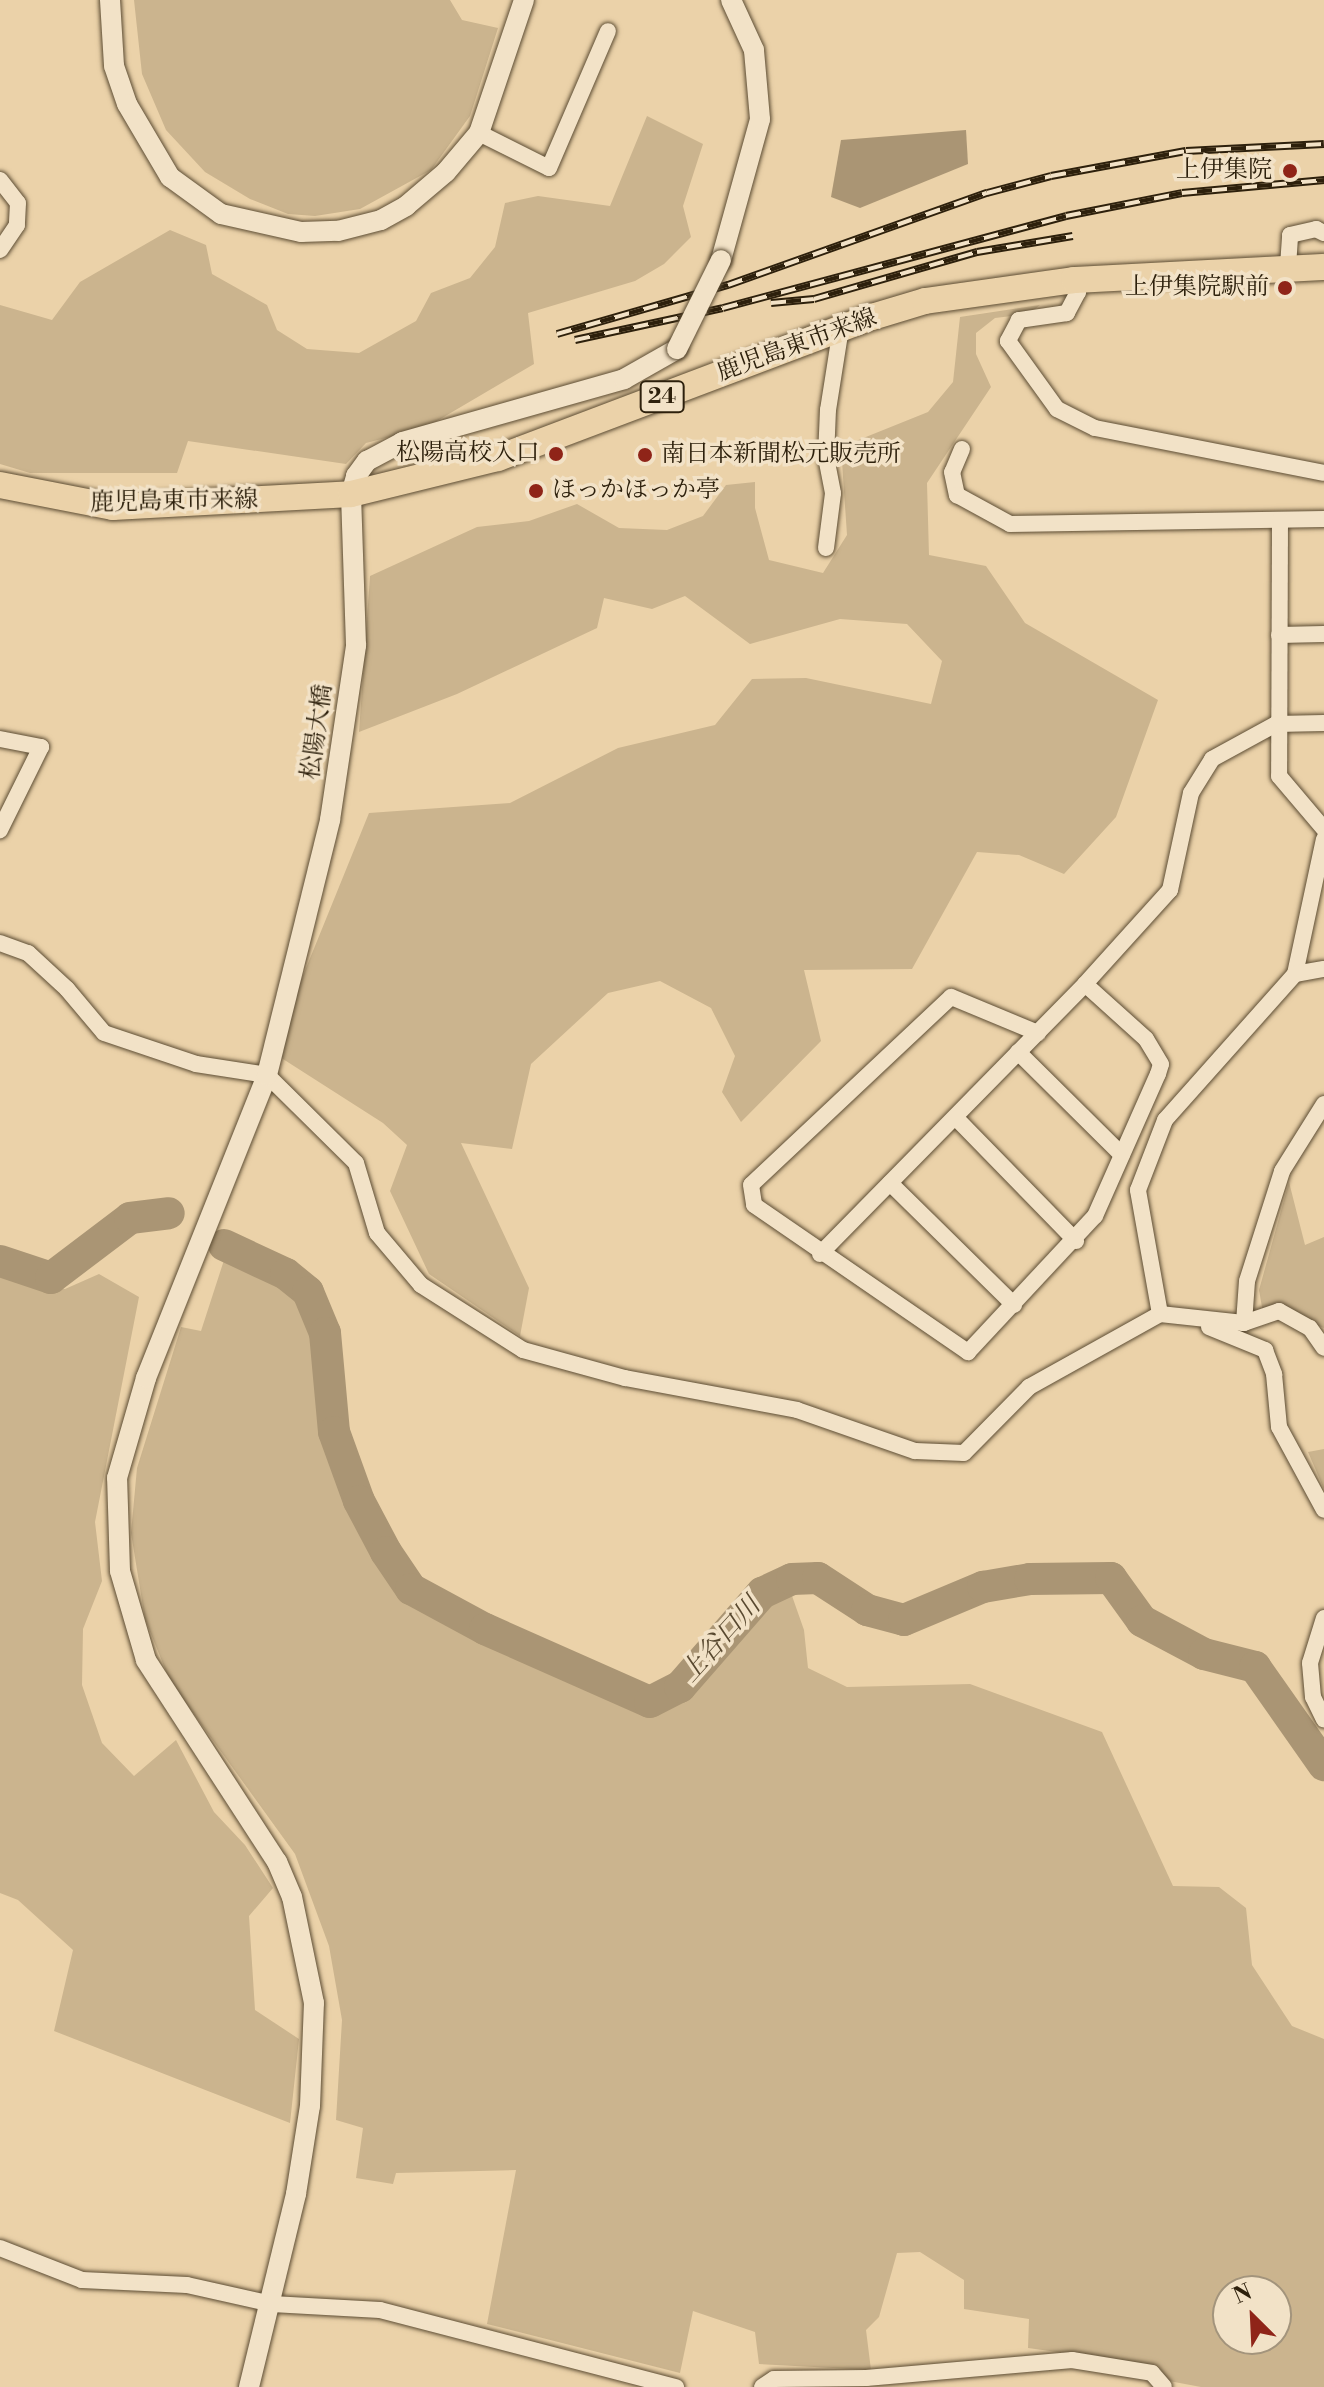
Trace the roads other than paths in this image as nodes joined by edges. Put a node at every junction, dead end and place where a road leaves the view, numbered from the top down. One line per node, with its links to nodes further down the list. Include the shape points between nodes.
1 (110, 0): 5 (street, via 114,66 141,135 170,177 203,205 230,218 301,232 338,231 381,220 435,181)
2 (524, 0): 5 (street)
3 (731, 0): 16 (street, bridge, via 754,50 760,119 721,260 677,349 624,379 380,451 361,468)
4 (608, 31): 5 (street, via 549,168)
5 (479, 133)
6 (0, 180): 8 (street, via 18,203 17,225)
7 (1324, 233): 9 (street, via 1316,229 1290,235)
8 (0, 250)
9 (1288, 266): 10 (main road, 鹿児島東市来線 / 24); 11 (main road, 鹿児島東市来線 / 24)
10 (1324, 267)
11 (1074, 280): 12 (main road, 鹿児島東市来線 / 24, via 925,301); 14 (street, via 1078,292 1067,313 1019,320 1008,341 1057,409 1095,428)
12 (841, 328): 16 (main road, 鹿児島東市来線 / 24, via 498,458); 19 (street, via 828,410 826,457 833,493)
13 (962, 449): 18 (street, via 952,472 957,495 1010,524)
14 (1324, 473)
15 (0, 485): 16 (main road, 鹿児島東市来線 / 24, via 113,507)
16 (351, 494): 34 (street, 松陽大橋, via 356,645 339,781)
17 (1324, 519): 18 (street)
18 (1280, 520): 21 (street)
19 (826, 548)
20 (1324, 634): 21 (street)
21 (1279, 635): 23 (street)
22 (1324, 723): 23 (street)
23 (1276, 724): 25 (street, via 1279,776); 31 (street, via 1212,759 1191,793 1170,890)
24 (0, 739): 26 (street, via 41,747)
25 (1324, 829)
26 (0, 830)
27 (1324, 839): 30 (street)
28 (0, 943): 34 (street, via 28,953 104,1033 196,1064)
29 (1324, 969): 30 (street)
30 (1295, 974): 42 (street, via 1165,1120 1138,1190)
31 (1085, 984): 32 (street); 37 (street, via 1146,1039 1161,1064)
32 (1038, 1033): 33 (street); 40 (street, via 951,997 751,1185 754,1205)
33 (1018, 1052): 36 (street); 37 (street)
34 (267, 1075): 42 (street, via 356,1163 377,1233 421,1285 523,1350 625,1378 797,1410 915,1451 964,1453 1029,1387); 49 (street, 松陽大橋, via 146,1378 117,1478 115,1535 146,1660 259,1828 292,1897 303,1942 314,2003 310,2106)
35 (1324, 1104): 43 (street, via 1282,1171 1247,1281)
36 (956, 1118): 38 (street); 39 (street)
37 (1122, 1155): 39 (street, via 1095,1216)
38 (890, 1183): 40 (street); 41 (street)
39 (1076, 1241): 41 (street)
40 (820, 1254): 41 (street, via 963,1352 979,1344)
41 (1014, 1305)
42 (1160, 1314): 43 (street); 45 (street, via 1224,1330 1265,1350 1274,1374 1279,1427)
43 (1244, 1323): 44 (street, via 1279,1311 1310,1328)
44 (1324, 1348)
45 (1324, 1510)
46 (1324, 1618): 47 (street, via 1310,1663 1313,1697)
47 (1324, 1720)
48 (0, 2248): 49 (street, via 82,2280 187,2285)
49 (272, 2304): 50 (street, 松陽大橋); 51 (street, via 380,2310)
50 (249, 2387)
51 (676, 2387)
52 (762, 2387): 53 (street, via 774,2379 879,2377 1072,2360 1152,2373)
53 (1164, 2387)

